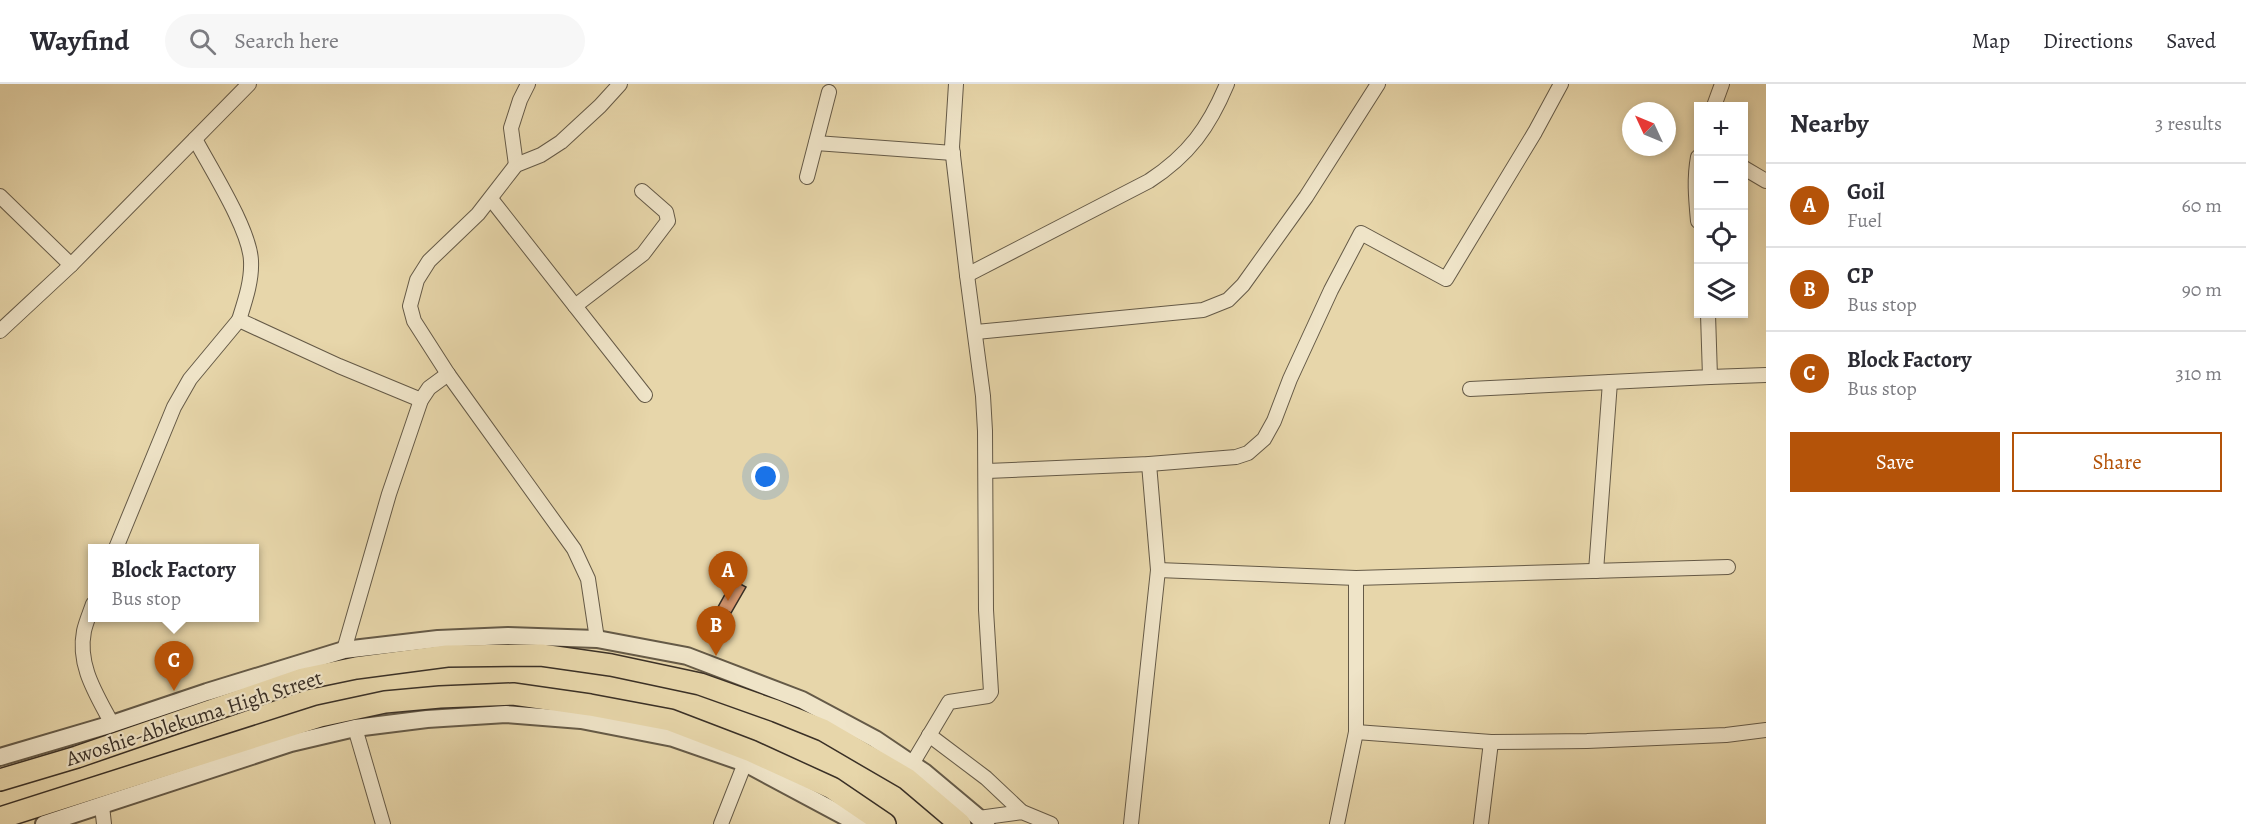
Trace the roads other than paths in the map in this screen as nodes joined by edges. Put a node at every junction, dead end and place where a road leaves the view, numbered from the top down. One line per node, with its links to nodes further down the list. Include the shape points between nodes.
1 (249, 84): 11 (street)
2 (528, 84): 14 (street, via 511,128)
3 (620, 84): 14 (street, via 561,142)
4 (956, 84): 13 (street)
5 (1227, 84): 22 (street, via 1198,138 1166,170)
6 (1378, 84): 27 (street, via 1306,197 1228,300 1203,310)
7 (1561, 84): 35 (street, via 1446,279 1362,233 1331,290 1264,439 1248,453 1236,457)
8 (1722, 84): 10 (street)
9 (829, 92): 12 (street)
10 (1715, 102)
11 (195, 139): 21 (street); 25 (street, via 244,231 252,260)
12 (816, 143): 13 (street); 16 (street)
13 (953, 153): 22 (street)
14 (516, 165): 20 (street)
15 (1748, 171): 17 (street)
16 (807, 177)
17 (1766, 181)
18 (642, 191): 23 (street, via 666,212 668,221 643,254)
19 (0, 196): 21 (street)
20 (491, 199): 23 (street); 28 (street, via 429,261 412,295 414,321)
21 (71, 265): 26 (street)
22 (967, 275): 27 (street)
23 (575, 306): 33 (street)
24 (1708, 318): 30 (street)
25 (239, 320): 34 (street); 37 (street, via 190,380 174,407)
26 (0, 331)
27 (976, 332): 36 (street)
28 (448, 374): 34 (street, via 429,388); 43 (street, via 574,549 588,579)
29 (1766, 375): 30 (street)
30 (1710, 377): 31 (street)
31 (1610, 382): 32 (street); 40 (street)
32 (1470, 389)
33 (645, 395)
34 (421, 400): 44 (street)
35 (1149, 464): 36 (street); 39 (street)
36 (987, 471): 50 (street, via 986,610 991,692 988,696 949,702)
37 (118, 544)
38 (1728, 567): 40 (street)
39 (1158, 570): 41 (street); 67 (street)
40 (1596, 572): 41 (street)
41 (1356, 578): 49 (street)
42 (88, 619): 46 (street, via 82,658)
43 (597, 639): 44 (street, Awoshie-Ablekuma High Street, via 438,639); 54 (street, Awoshie-Ablekuma High Street, via 687,656 802,700 875,739)
44 (344, 650): 45 (street, Awoshie-Ablekuma High Street)
45 (210, 700): 46 (street, Awoshie-Ablekuma High Street); 55 (main road, Awoshie-Ablekuma High Street, via 77,757); 59 (main road, Awoshie-Ablekuma High Street, via 356,668 447,656 541,655 611,665 700,684 823,730)
46 (112, 724): 52 (street, Awoshie-Ablekuma High Street)
47 (355, 728): 53 (street, via 506,714 581,720 673,738); 56 (street, via 291,743); 62 (street)
48 (1766, 730): 51 (street, via 1599,741)
49 (1356, 732): 51 (street); 68 (street)
50 (929, 735): 54 (street); 57 (street, via 986,778)
51 (1491, 742): 69 (street)
52 (0, 757)
53 (746, 763): 63 (street); 64 (street)
54 (912, 764): 59 (street, Awoshie-Ablekuma High Street)
55 (0, 780)
56 (102, 806): 60 (street); 61 (street)
57 (1022, 812): 59 (street); 66 (street)
58 (0, 818): 65 (main road, Awoshie-Ablekuma High Street, via 320,716 385,702 513,694 670,720 832,788)
59 (975, 822)
60 (44, 824)
61 (104, 824)
62 (383, 824)
63 (721, 824)
64 (859, 824)
65 (885, 824)
66 (1051, 824)
67 (1131, 824)
68 (1337, 824)
69 (1481, 824)

